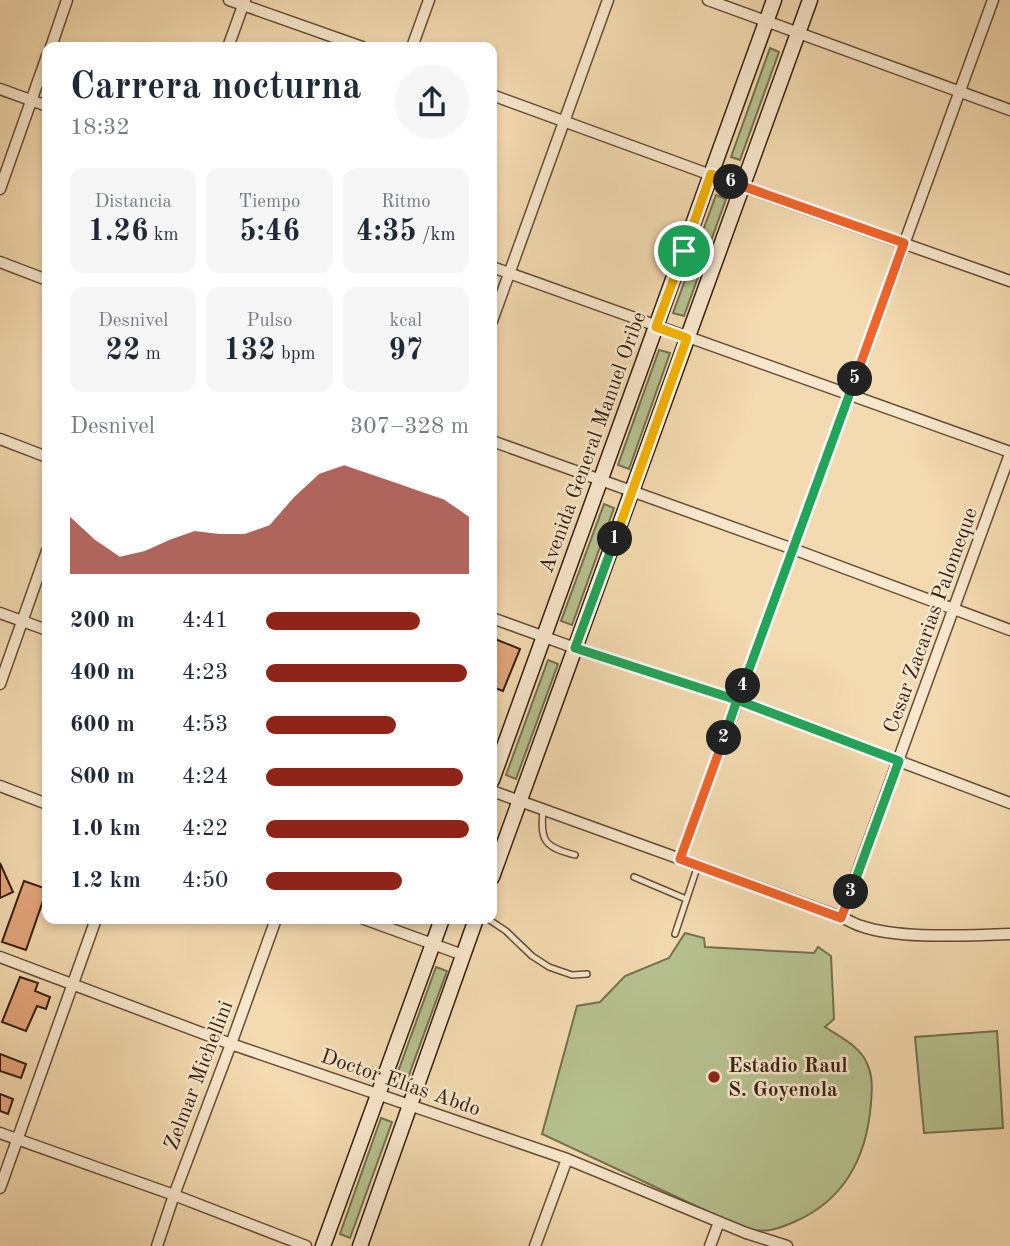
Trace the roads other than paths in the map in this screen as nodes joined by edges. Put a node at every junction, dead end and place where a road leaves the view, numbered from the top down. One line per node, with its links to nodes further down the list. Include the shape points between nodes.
1 (67, 0): 12 (street)
2 (229, 0): 9 (street)
3 (429, 0): 15 (street)
4 (608, 0): 23 (street)
5 (708, 0): 10 (street)
6 (774, 0): 10 (main road, Avenida General Manuel Oribe)
7 (810, 0): 11 (main road)
8 (993, 0): 18 (street)
9 (244, 2): 13 (street); 14 (street)
10 (766, 21): 11 (street); 24 (main road, Avenida General Manuel Oribe)
11 (798, 33): 18 (street); 25 (main road)
12 (53, 42)
13 (230, 42)
14 (349, 42)
15 (414, 42)
16 (42, 72): 20 (street)
17 (0, 89): 20 (street)
18 (958, 92): 22 (street); 27 (street)
19 (497, 97): 23 (street)
20 (32, 101): 21 (street); 26 (street)
21 (42, 104)
22 (1010, 110)
23 (564, 121): 24 (street); 30 (street)
24 (711, 174): 25 (street); 34 (main road, Avenida General Manuel Oribe)
25 (741, 186): 27 (street); 35 (main road)
26 (0, 189)
27 (904, 243): 32 (street); 36 (street)
28 (0, 262): 31 (street)
29 (497, 269): 30 (street)
30 (509, 273): 33 (street); 34 (street)
31 (42, 278)
32 (1010, 281)
33 (497, 307)
34 (656, 327): 35 (street); 41 (main road, Avenida General Manuel Oribe)
35 (687, 338): 36 (street); 42 (main road)
36 (849, 395): 39 (street); 43 (street)
37 (0, 439): 40 (street)
38 (497, 443): 41 (street)
39 (1010, 453): 45 (street, Cesar Zacarias Palomeque)
40 (42, 455)
41 (600, 480): 42 (street); 51 (main road, Avenida General Manuel Oribe)
42 (632, 491): 43 (street); 52 (main road)
43 (793, 549): 45 (street); 54 (street)
44 (42, 565): 48 (street)
45 (954, 609): 50 (street); 55 (street, Cesar Zacarias Palomeque)
46 (0, 613): 48 (street)
47 (497, 620): 51 (street)
48 (22, 621): 49 (street); 53 (street)
49 (42, 628)
50 (1010, 630)
51 (543, 636): 52 (street); 56 (main road, Avenida General Manuel Oribe)
52 (575, 648): 54 (street); 59 (main road)
53 (0, 684)
54 (737, 700): 55 (street); 64 (street)
55 (899, 761): 61 (street); 69 (street, Cesar Zacarias Palomeque)
56 (497, 766)
57 (0, 786): 60 (street)
58 (497, 793): 59 (street)
59 (520, 800): 62 (street); 65 (main road)
60 (42, 802)
61 (1010, 803)
62 (543, 809): 63 (lane, via 541,828 546,842 555,850); 64 (street)
63 (575, 855)
64 (680, 859): 66 (street)
65 (497, 863)
66 (698, 865): 68 (lane); 69 (street)
67 (634, 877): 68 (lane)
68 (686, 899): 76 (lane)
69 (841, 918): 77 (street, via 890,933)
70 (94, 924): 82 (street)
71 (274, 924): 83 (street, Zelmar Michellini)
72 (378, 924): 78 (street)
73 (440, 924): 78 (main road)
74 (474, 924): 79 (main road)
75 (496, 924): 81 (lane, via 549,967 572,975)
76 (675, 934)
77 (1010, 934)
78 (433, 944): 79 (street); 84 (main road)
79 (463, 955): 85 (main road)
80 (0, 957): 82 (street, Doctor Elías Abdo)
81 (587, 974)
82 (72, 985): 83 (street, Doctor Elías Abdo); 87 (street)
83 (231, 1044): 84 (street, Doctor Elías Abdo); 90 (street, Zelmar Michellini)
84 (378, 1095): 85 (street, Doctor Elías Abdo); 94 (main road)
85 (410, 1105): 88 (street, Doctor Elías Abdo); 95 (main road)
86 (0, 1133): 87 (street)
87 (18, 1140): 89 (street); 90 (street)
88 (567, 1159): 91 (street, Doctor Elías Abdo); 96 (street)
89 (0, 1188)
90 (174, 1195): 92 (street, Zelmar Michellini); 93 (street)
91 (719, 1222): 97 (street); 98 (street, Doctor Elías Abdo)
92 (157, 1246)
93 (306, 1246)
94 (323, 1246)
95 (360, 1246)
96 (535, 1246)
97 (710, 1246)
98 (788, 1246)

